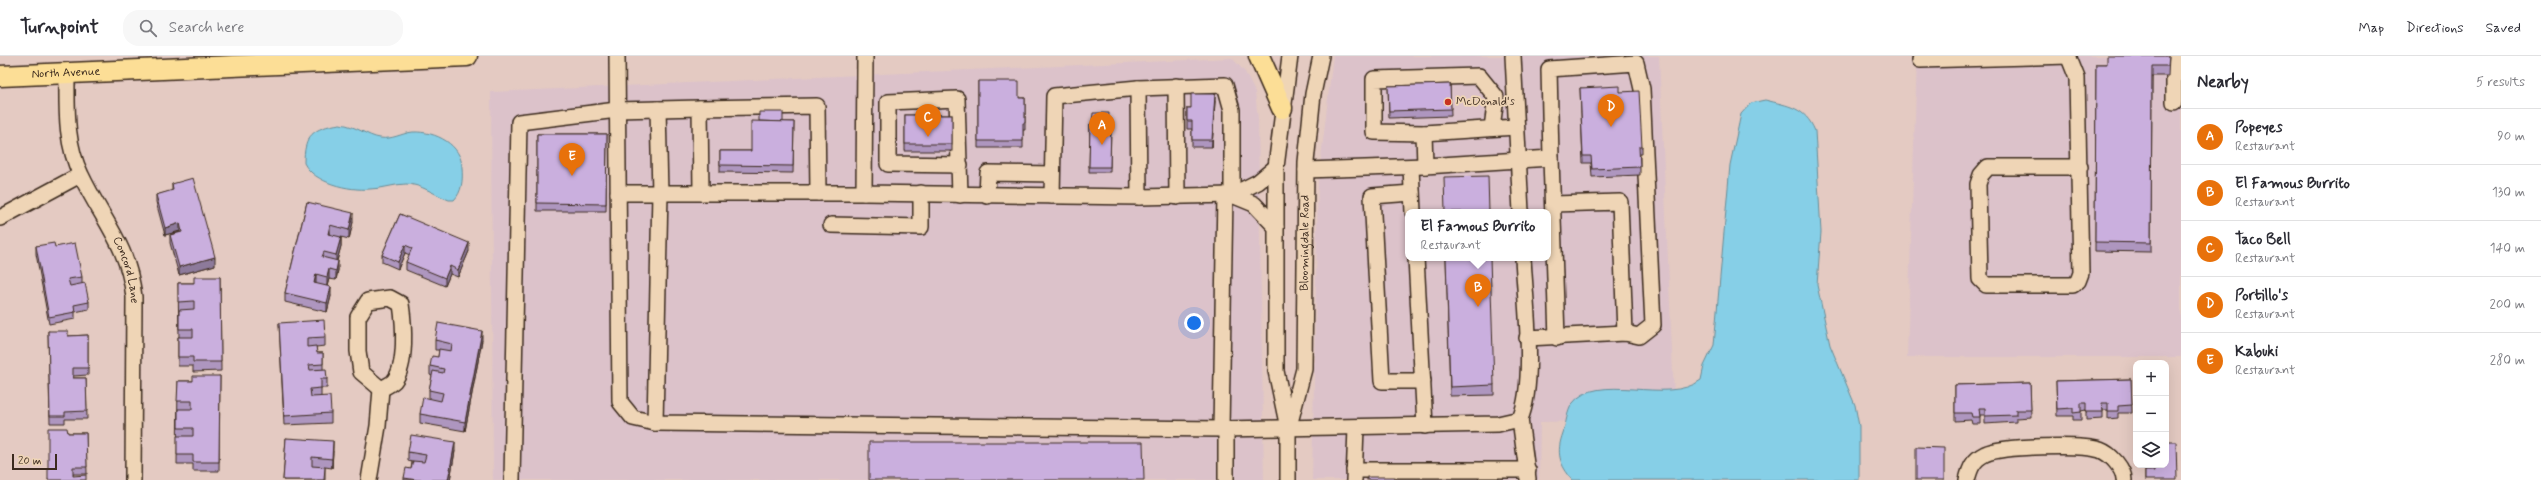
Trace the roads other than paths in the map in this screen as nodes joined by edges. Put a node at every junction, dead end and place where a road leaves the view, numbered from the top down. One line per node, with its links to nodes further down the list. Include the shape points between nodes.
1 (467, 56): 11 (main road, North Avenue)
2 (617, 56): 19 (street)
3 (865, 56): 36 (street)
4 (1259, 56): 17 (main road)
5 (1290, 56): 17 (street, Bloomingdale Road)
6 (1320, 56): 29 (street, Bloomingdale Road, via 1312,100)
7 (1513, 56): 20 (street)
8 (2174, 56): 15 (street)
9 (2069, 57): 10 (street); 28 (street, via 2077,78)
10 (1920, 60)
11 (67, 73): 12 (main road, North Avenue); 31 (street, Concord Lane, via 67,127)
12 (0, 76)
13 (1176, 86): 14 (street); 40 (street, via 1225,85 1232,110); 44 (street)
14 (1138, 88): 30 (street, via 1054,96); 43 (street)
15 (2174, 102)
16 (700, 108): 18 (street); 34 (street); 35 (street, via 817,106)
17 (1282, 108): 26 (street, Bloomingdale Road)
18 (658, 109): 19 (street); 33 (street)
19 (617, 110): 32 (street); 68 (street, via 519,122)
20 (1516, 127): 21 (street); 24 (street)
21 (1492, 128): 22 (street); 22 (street, via 1496,97 1479,76 1374,79 1374,132)
22 (1424, 133): 27 (street)
23 (1551, 158): 24 (street); 45 (street); 53 (street, via 1549,69 1636,63 1642,89 1653,325 1638,336)
24 (1518, 161): 27 (street); 47 (street)
25 (960, 165): 25 (street, via 957,99 888,102 888,164); 39 (street)
26 (1276, 167): 40 (street, via 1258,182); 50 (street, Bloomingdale Road)
27 (1418, 167): 29 (street); 38 (street)
28 (2080, 168): 28 (street, via 2081,273 2078,281 2073,285 1986,285 1980,279 1978,184 1981,174 1988,167)
29 (1306, 170): 61 (street, Bloomingdale Road, via 1304,369)
30 (1052, 174): 41 (street, via 988,173); 42 (street)
31 (80, 175): 48 (street); 66 (street, Concord Lane, via 118,240 132,278)
32 (618, 193): 33 (street); 59 (street, via 620,402 633,418)
33 (660, 193): 34 (street); 59 (street)
34 (702, 193): 35 (street)
35 (818, 193): 36 (street)
36 (864, 193): 37 (street)
37 (921, 193): 39 (street); 49 (street, via 921,227)
38 (1412, 193): 46 (street); 56 (street, via 1372,196 1382,381)
39 (960, 195): 41 (street)
40 (1229, 195): 44 (street); 50 (street, via 1254,204); 63 (street)
41 (987, 196): 42 (street)
42 (1052, 196): 43 (street)
43 (1139, 197): 44 (street)
44 (1177, 197)
45 (1553, 204): 53 (street, via 1620,202); 55 (street)
46 (1413, 209)
47 (1521, 209)
48 (0, 218)
49 (831, 225)
50 (1276, 227): 61 (street, Bloomingdale Road, via 1276,371)
51 (1416, 261): 56 (street)
52 (1523, 261): 54 (street)
53 (1625, 333): 55 (street)
54 (1527, 338): 55 (street); 58 (street, via 1529,380 1525,408)
55 (1557, 338)
56 (1423, 381): 60 (street)
57 (381, 389): 57 (street, via 394,381 400,367 403,340 401,304 390,298 368,301 358,317 361,372); 67 (street)
58 (1520, 419): 60 (street, via 1498,424); 65 (street)
59 (655, 423): 63 (street)
60 (1425, 426): 62 (street)
61 (1288, 428): 62 (street); 63 (street); 70 (street, Bloomingdale Road)
62 (1356, 428): 64 (street)
63 (1224, 429): 69 (street)
64 (1354, 475): 65 (street)
65 (1528, 475)
66 (133, 480)
67 (369, 480)
68 (512, 480)
69 (1226, 480)
70 (1288, 480)
71 (1967, 480): 72 (street, via 1971,465 1985,454 2002,449 2088,447 2102,451 2116,462)
72 (2124, 480)

